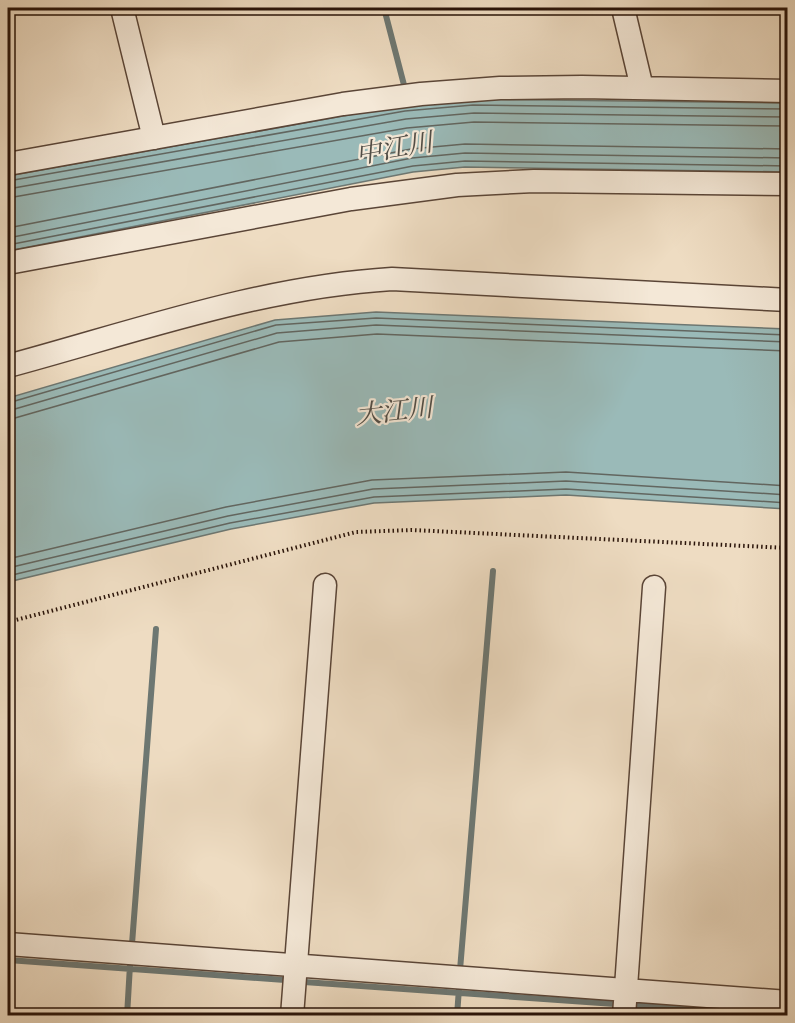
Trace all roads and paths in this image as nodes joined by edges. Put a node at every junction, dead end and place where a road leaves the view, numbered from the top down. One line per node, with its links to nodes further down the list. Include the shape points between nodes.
1 (122, 8): 5 (street)
2 (623, 8): 3 (street)
3 (642, 88): 4 (street); 5 (street, via 500,88 422,94)
4 (788, 91)
5 (154, 138): 6 (street)
6 (8, 164)
7 (788, 184): 8 (street, via 534,181 457,185 351,199)
8 (8, 263)
9 (788, 300): 10 (street, via 392,279 337,282 201,312)
10 (8, 366)
11 (788, 548): 14 (path, via 412,530 356,532)
12 (325, 585): 16 (street)
13 (654, 587): 17 (street)
14 (8, 622)
15 (8, 944): 16 (street)
16 (296, 967): 17 (street); 19 (street)
17 (626, 991): 18 (street); 20 (street)
18 (788, 1002)
19 (292, 1016)
20 (624, 1016)

